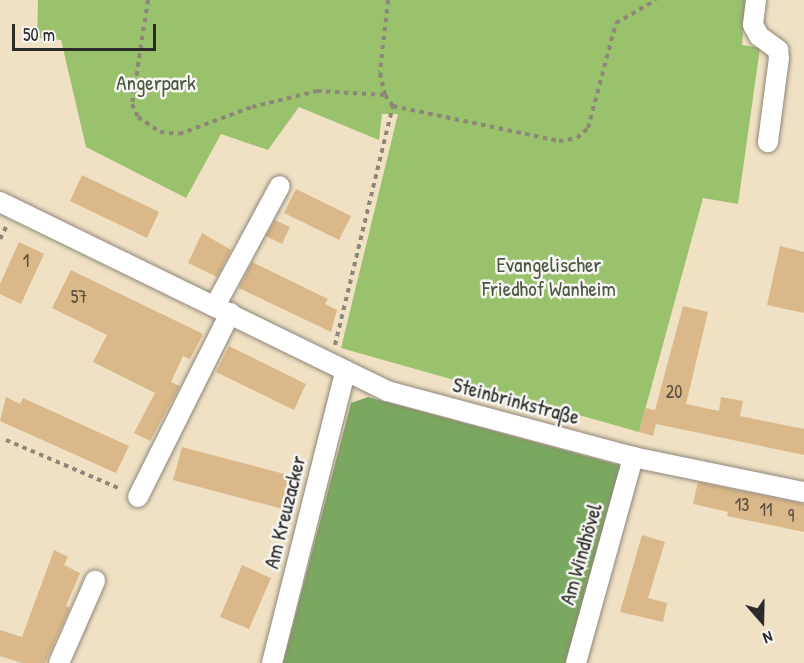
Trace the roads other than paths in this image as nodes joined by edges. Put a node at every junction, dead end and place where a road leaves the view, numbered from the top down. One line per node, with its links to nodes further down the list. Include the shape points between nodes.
1 (756, 0): 2 (street, via 753,25 759,36 778,50 779,57)
2 (768, 142)
3 (280, 186): 5 (street)
4 (0, 202): 5 (street, Steinbrinkstraße)
5 (222, 309): 6 (street, Steinbrinkstraße); 9 (street)
6 (338, 368): 7 (street, Steinbrinkstraße, via 387,391); 12 (street, Am Kreuzacker)
7 (633, 457): 8 (street, Steinbrinkstraße); 13 (street, Am Windhövel)
8 (804, 492)
9 (138, 497)
10 (95, 581): 11 (street)
11 (59, 663)
12 (272, 663)
13 (576, 663)

